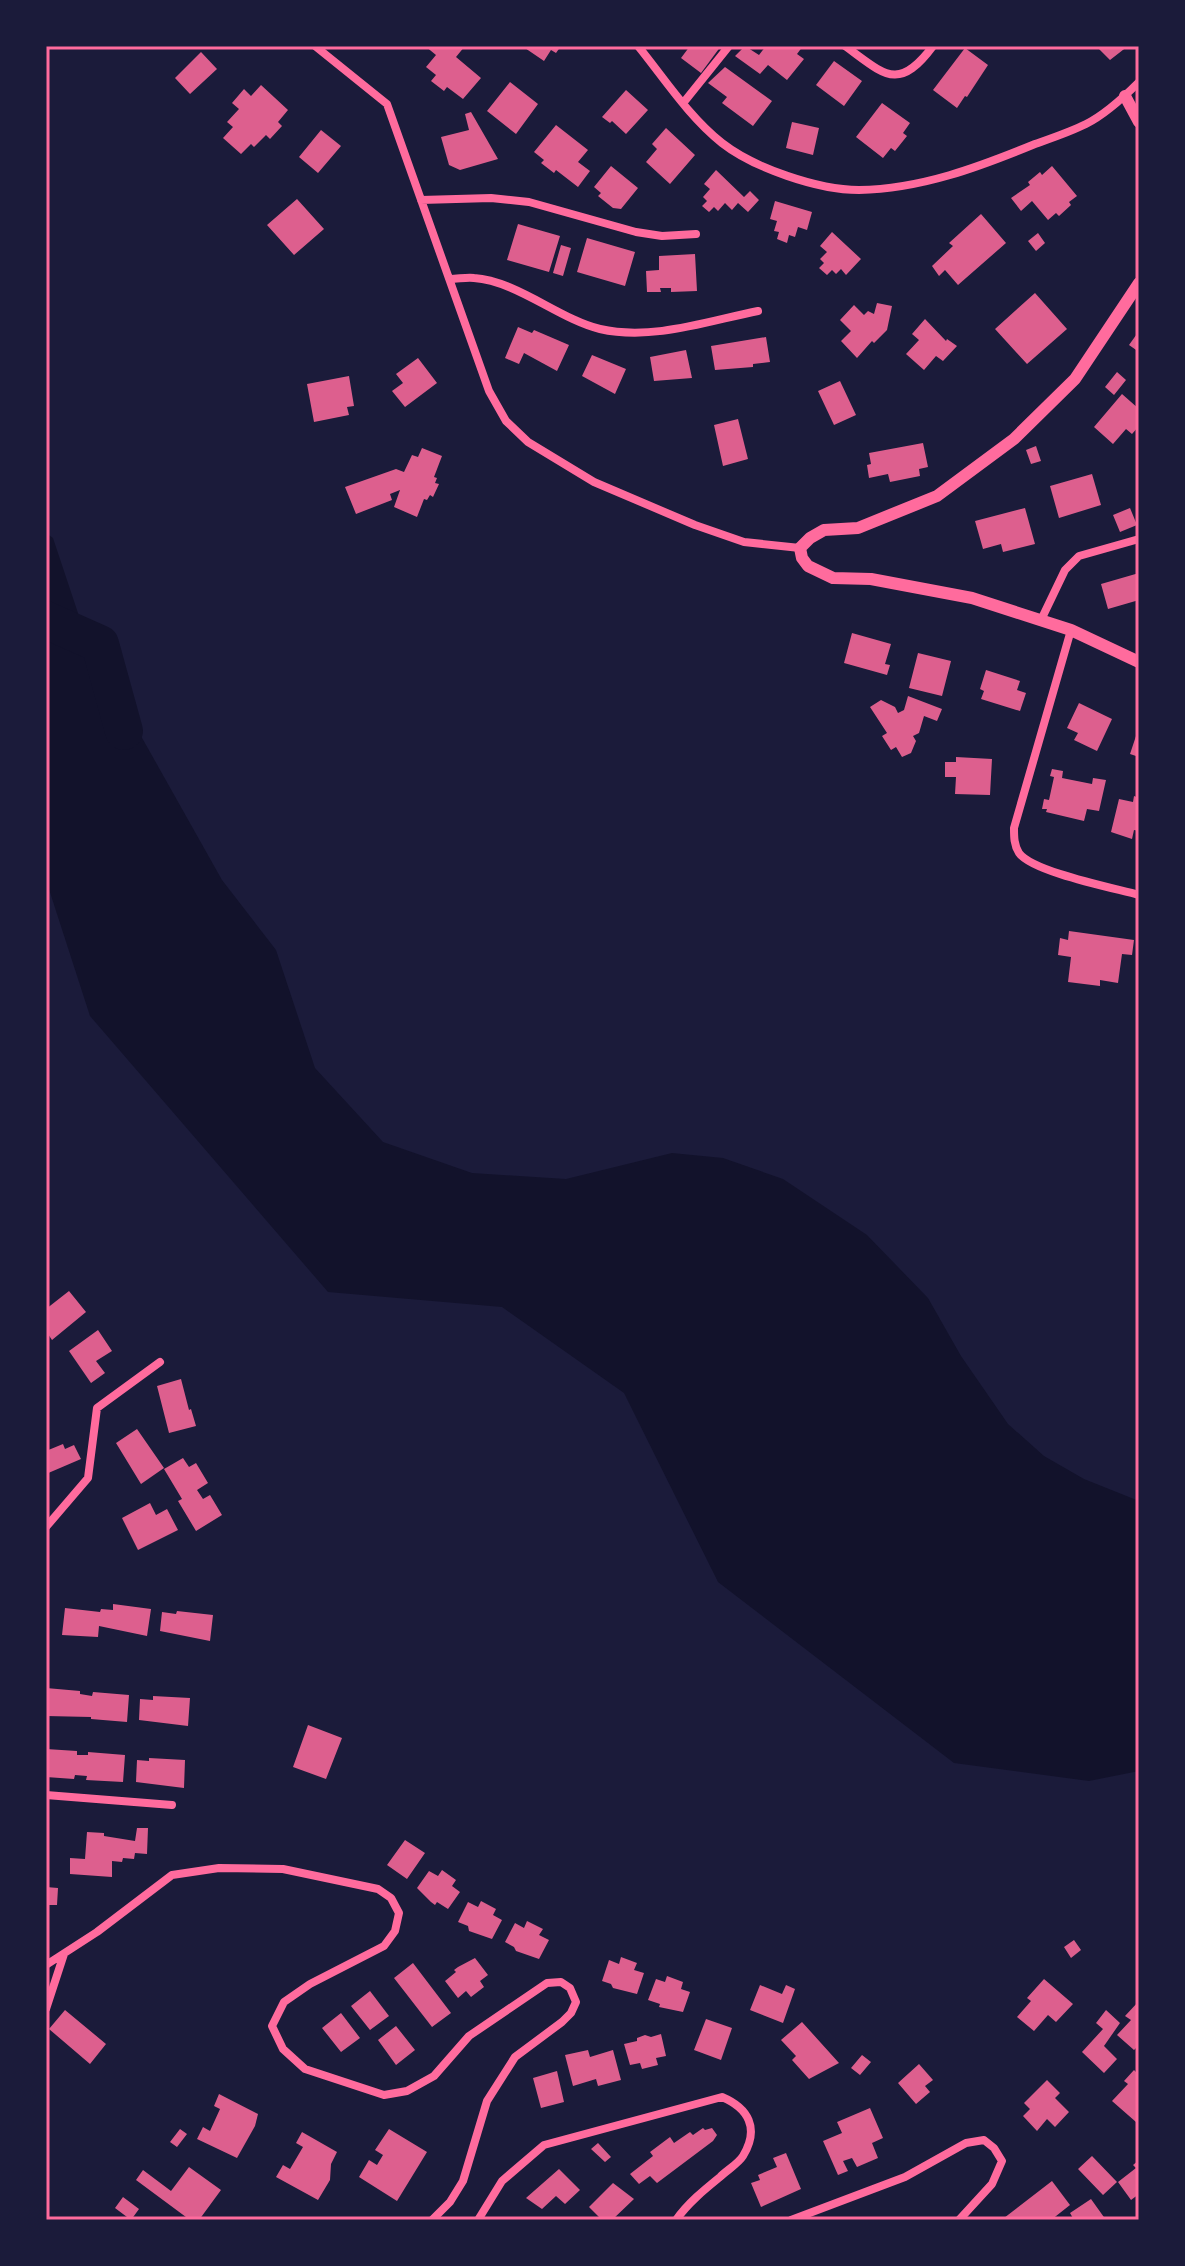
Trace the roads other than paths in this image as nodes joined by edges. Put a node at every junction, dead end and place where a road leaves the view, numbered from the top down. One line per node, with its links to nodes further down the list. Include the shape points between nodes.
1 (315, 46): 10 (street, via 387,104)
2 (638, 46): 8 (street)
3 (729, 46): 8 (street)
4 (845, 46): 5 (street, via 898,76 920,64)
5 (933, 46)
6 (1139, 82): 7 (street)
7 (1125, 96): 8 (street, via 1087,123 986,164 912,185 856,190 800,180 749,159 723,143); 9 (street)
8 (684, 102)
9 (1139, 122)
10 (421, 200): 11 (street, via 529,202 636,232); 12 (street)
11 (696, 234)
12 (450, 279): 14 (street, via 500,285 597,328 626,333); 16 (street, via 489,391 506,421 528,442 594,482 695,525 744,542)
13 (1139, 283): 16 (street, via 1075,379 1014,439 937,496 858,528 824,530)
14 (758, 311)
15 (1139, 539): 17 (street, via 1079,556 1065,570)
16 (800, 548): 17 (street, via 808,566 833,578 871,579 972,598)
17 (1041, 620): 18 (street)
18 (1071, 630): 19 (street); 20 (street, via 1014,843 1037,867)
19 (1139, 662)
20 (1139, 895)
21 (160, 1362): 22 (street, via 97,1408 88,1478)
22 (46, 1527)
23 (46, 1795): 24 (street)
24 (172, 1805)
25 (64, 1954): 26 (street); 27 (street); 28 (street, via 172,1875 219,1868 283,1869 378,1889 399,1913 384,1946 284,2002 272,2026 283,2049 305,2069 384,2095 407,2091 434,2076 469,2036 547,1983 570,1988 576,2002 571,2013 515,2057 487,2101 463,2181)
26 (46, 1965)
27 (46, 2009)
28 (432, 2220)
29 (478, 2220): 30 (street, via 502,2181 544,2145 722,2097 738,2104 747,2113 751,2136 742,2158)
30 (676, 2220)
31 (791, 2220): 32 (street, via 905,2177 966,2143 984,2140 1002,2161 992,2184)
32 (959, 2220)

